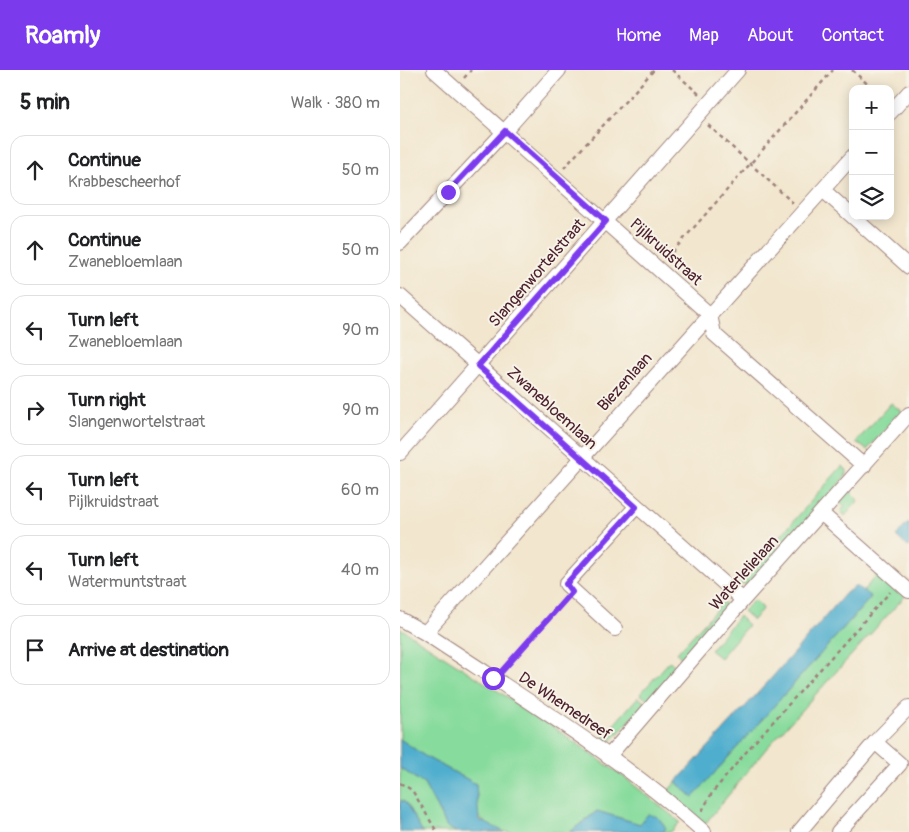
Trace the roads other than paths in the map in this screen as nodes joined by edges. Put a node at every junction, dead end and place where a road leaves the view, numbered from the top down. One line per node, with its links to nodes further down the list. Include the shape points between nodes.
1 (434, 70): 6 (street, Pijlkruidstraat)
2 (559, 70): 6 (street)
3 (738, 70): 9 (street, Slangenwortelstraat)
4 (909, 92): 5 (street)
5 (894, 109)
6 (505, 131): 9 (street, Pijlkruidstraat); 10 (street)
7 (849, 161): 8 (street, Biezenlaan)
8 (823, 190): 11 (street); 13 (street, Biezenlaan)
9 (606, 221): 13 (street, Pijlkruidstraat); 14 (street, Slangenwortelstraat)
10 (400, 242)
11 (909, 266)
12 (400, 296): 14 (street, Zwanebloemlaan)
13 (710, 315): 17 (street, Biezenlaan); 18 (street, Pijlkruidstraat, via 714,334)
14 (478, 366): 16 (street, Slangenwortelstraat); 17 (street, Zwanebloemlaan)
15 (909, 414): 18 (street, Waterlelielaan)
16 (400, 453)
17 (581, 457): 19 (street, Zwanebloemlaan); 25 (street, Biezenlaan)
18 (864, 466): 20 (street, Waterlelielaan)
19 (636, 507): 22 (street, Zwanebloemlaan); 24 (street, via 566,584)
20 (821, 513): 21 (street); 22 (street, Waterlelielaan)
21 (904, 587)
22 (743, 600): 28 (street, Waterlelielaan)
23 (400, 619): 25 (street, De Whemedreef)
24 (615, 629)
25 (425, 633): 28 (street, De Whemedreef)
26 (909, 706): 27 (street)
27 (875, 742): 30 (street); 31 (street, via 900,764)
28 (608, 757): 29 (street, De Whemedreef)
29 (704, 832)
30 (799, 832)
31 (838, 832)

